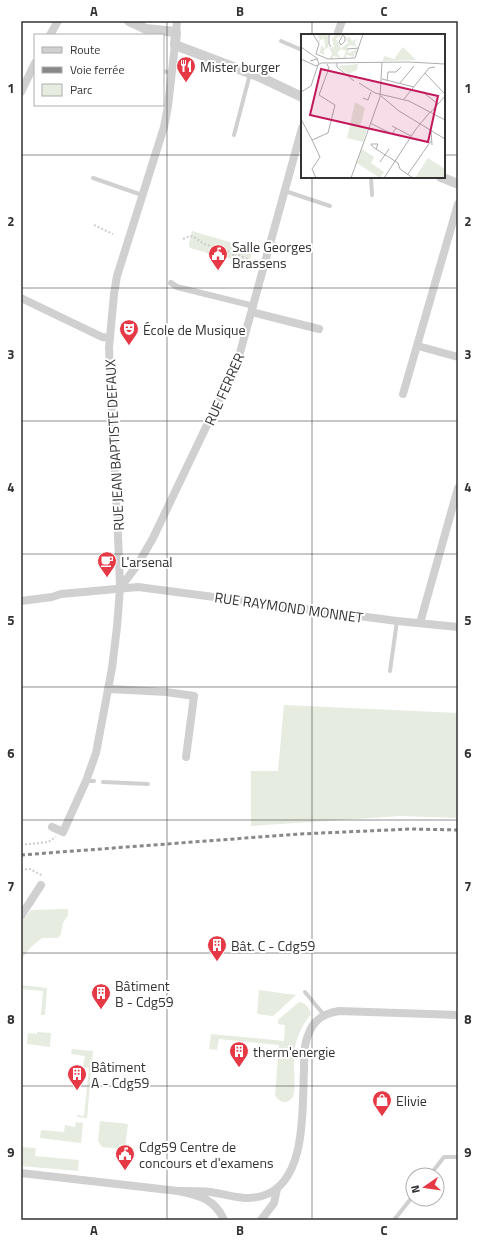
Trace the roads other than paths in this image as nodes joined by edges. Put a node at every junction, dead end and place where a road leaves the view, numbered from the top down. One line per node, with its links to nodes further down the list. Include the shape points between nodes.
1 (58, 21): 6 (street)
2 (129, 21): 5 (street, via 146,29)
3 (177, 21): 5 (street)
4 (342, 21): 7 (street)
5 (176, 32): 9 (street)
6 (51, 34)
7 (337, 34)
8 (281, 41): 10 (lane)
9 (175, 46): 13 (street, RUE JEAN BAPTISTE DEFAUX); 14 (street)
10 (301, 50)
11 (34, 65): 15 (street)
12 (164, 71): 13 (lane)
13 (173, 73): 24 (street, RUE JEAN BAPTISTE DEFAUX, via 164,127)
14 (250, 73): 16 (street); 18 (lane)
15 (21, 92)
16 (301, 97)
17 (301, 132): 23 (street, RUE FERRER)
18 (234, 135)
19 (93, 178): 24 (lane)
20 (371, 178): 25 (lane)
21 (443, 178): 22 (street)
22 (458, 184)
23 (285, 191): 27 (lane); 30 (street, RUE FERRER)
24 (143, 196): 32 (street, RUE JEAN BAPTISTE DEFAUX, via 117,276)
25 (372, 196)
26 (458, 204): 33 (street)
27 (330, 206)
28 (171, 283): 30 (street, via 176,287)
29 (21, 298): 32 (street)
30 (253, 309): 31 (street); 37 (street, RUE FERRER, via 234,371 153,538)
31 (319, 329)
32 (109, 338): 37 (street, RUE JEAN BAPTISTE DEFAUX)
33 (418, 346): 34 (street); 35 (street)
34 (458, 357)
35 (403, 394)
36 (457, 493): 40 (street)
37 (120, 588): 38 (street, RUE RAYMOND MONNET); 39 (street, RUE RAYMOND MONNET, via 138,587); 43 (street, RUE JEAN BAPTISTE DEFAUX)
38 (21, 601)
39 (397, 621): 40 (street, RUE RAYMOND MONNET); 42 (lane)
40 (420, 623): 41 (street, RUE RAYMOND MONNET)
41 (458, 627)
42 (390, 671)
43 (109, 689): 44 (street, via 194,696); 47 (street, RUE JEAN BAPTISTE DEFAUX, via 90,781 63,832)
44 (186, 757)
45 (104, 782): 46 (lane)
46 (148, 784)
47 (52, 827)
48 (41, 885): 49 (street)
49 (21, 916)
50 (305, 992): 52 (lane)
51 (458, 1014): 52 (street, via 339,1011)
52 (324, 1015): 56 (street, via 312,1026 308,1034 298,1152 290,1174)
53 (458, 1157): 54 (lane, via 444,1157)
54 (436, 1167)
55 (21, 1174): 57 (street)
56 (277, 1189): 57 (street, via 261,1196 247,1198); 60 (street, via 274,1203)
57 (178, 1191): 59 (street, via 210,1201)
58 (405, 1206): 61 (lane)
59 (224, 1220)
60 (261, 1220)
61 (394, 1220)

